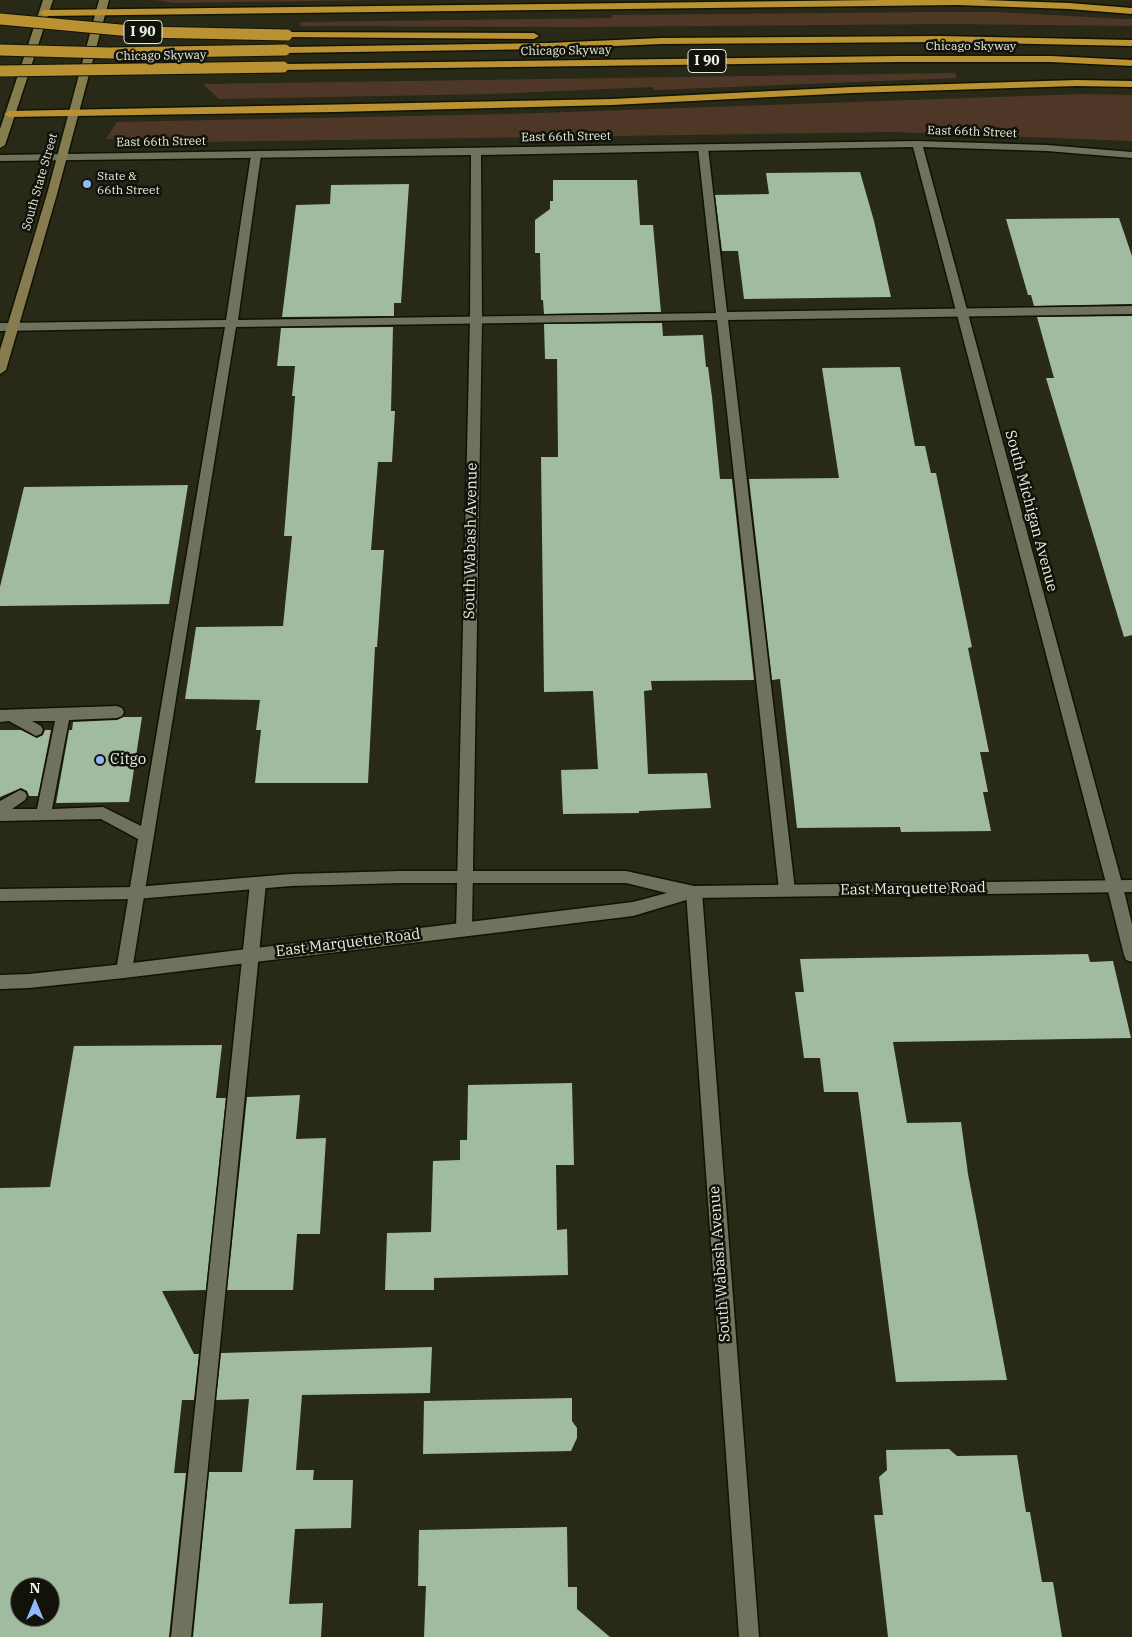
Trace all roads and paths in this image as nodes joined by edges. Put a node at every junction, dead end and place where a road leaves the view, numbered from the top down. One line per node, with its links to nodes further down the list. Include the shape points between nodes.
1 (48, 0): 4 (main road)
2 (104, 0): 5 (main road, South State Street)
3 (1132, 11): 5 (highway, via 929,2)
4 (44, 13): 5 (highway); 14 (main road)
5 (101, 13): 13 (main road, South State Street)
6 (0, 19): 7 (highway, Chicago Skyway / I 90, bridge, via 142,32 547,36)
7 (661, 41): 8 (highway, Chicago Skyway / I 90, via 940,39); 9 (highway, Chicago Skyway / I 90, bridge, via 285,50)
8 (1132, 43)
9 (0, 50)
10 (1132, 63): 11 (highway, Chicago Skyway / I 90, bridge, via 1051,59 898,59)
11 (0, 71)
12 (1132, 84): 13 (highway, via 852,90 602,102)
13 (74, 112): 14 (highway); 21 (main road, South State Street)
14 (9, 114): 16 (main road)
15 (917, 144): 17 (street, East 66th Street); 20 (street, East 66th Street, via 1047,148); 24 (street, South Michigan Avenue)
16 (0, 146)
17 (703, 148): 18 (street, East 66th Street); 25 (street)
18 (476, 152): 19 (street, East 66th Street); 26 (street, South Wabash Avenue)
19 (256, 155): 21 (street, East 66th Street); 27 (street)
20 (1132, 155)
21 (62, 157): 22 (street, East 66th Street); 28 (main road, South State Street)
22 (0, 158)
23 (1132, 310): 24 (street)
24 (962, 313): 25 (street); 42 (street, South Michigan Avenue)
25 (723, 316): 26 (street); 43 (street)
26 (476, 320): 27 (street); 39 (street, South Wabash Avenue)
27 (230, 324): 28 (street); 38 (street)
28 (6, 327): 29 (main road, South State Street)
29 (0, 370)
30 (117, 712): 31 (street)
31 (63, 715): 32 (street); 36 (street)
32 (5, 721): 33 (street)
33 (36, 730)
34 (20, 796): 35 (street)
35 (0, 809)
36 (43, 814): 37 (street); 38 (street, via 103,813)
37 (0, 815)
38 (145, 835): 45 (street)
39 (464, 877): 40 (street, East Marquette Road); 44 (street, East Marquette Road, via 626,877); 47 (street, South Wabash Avenue)
40 (258, 883): 45 (street, East Marquette Road); 48 (street)
41 (1132, 886): 42 (street, East Marquette Road)
42 (1115, 887): 43 (street, East Marquette Road); 49 (street, South Michigan Avenue)
43 (787, 890): 44 (street, East Marquette Road)
44 (694, 892): 47 (street, East Marquette Road, via 633,910); 53 (street, South Wabash Avenue)
45 (136, 893): 46 (street, East Marquette Road); 50 (street)
46 (0, 895)
47 (464, 930): 48 (street, East Marquette Road)
48 (250, 955): 50 (street, East Marquette Road); 52 (street)
49 (1132, 955)
50 (124, 971): 51 (street, East Marquette Road)
51 (0, 982)
52 (181, 1637)
53 (748, 1637)

